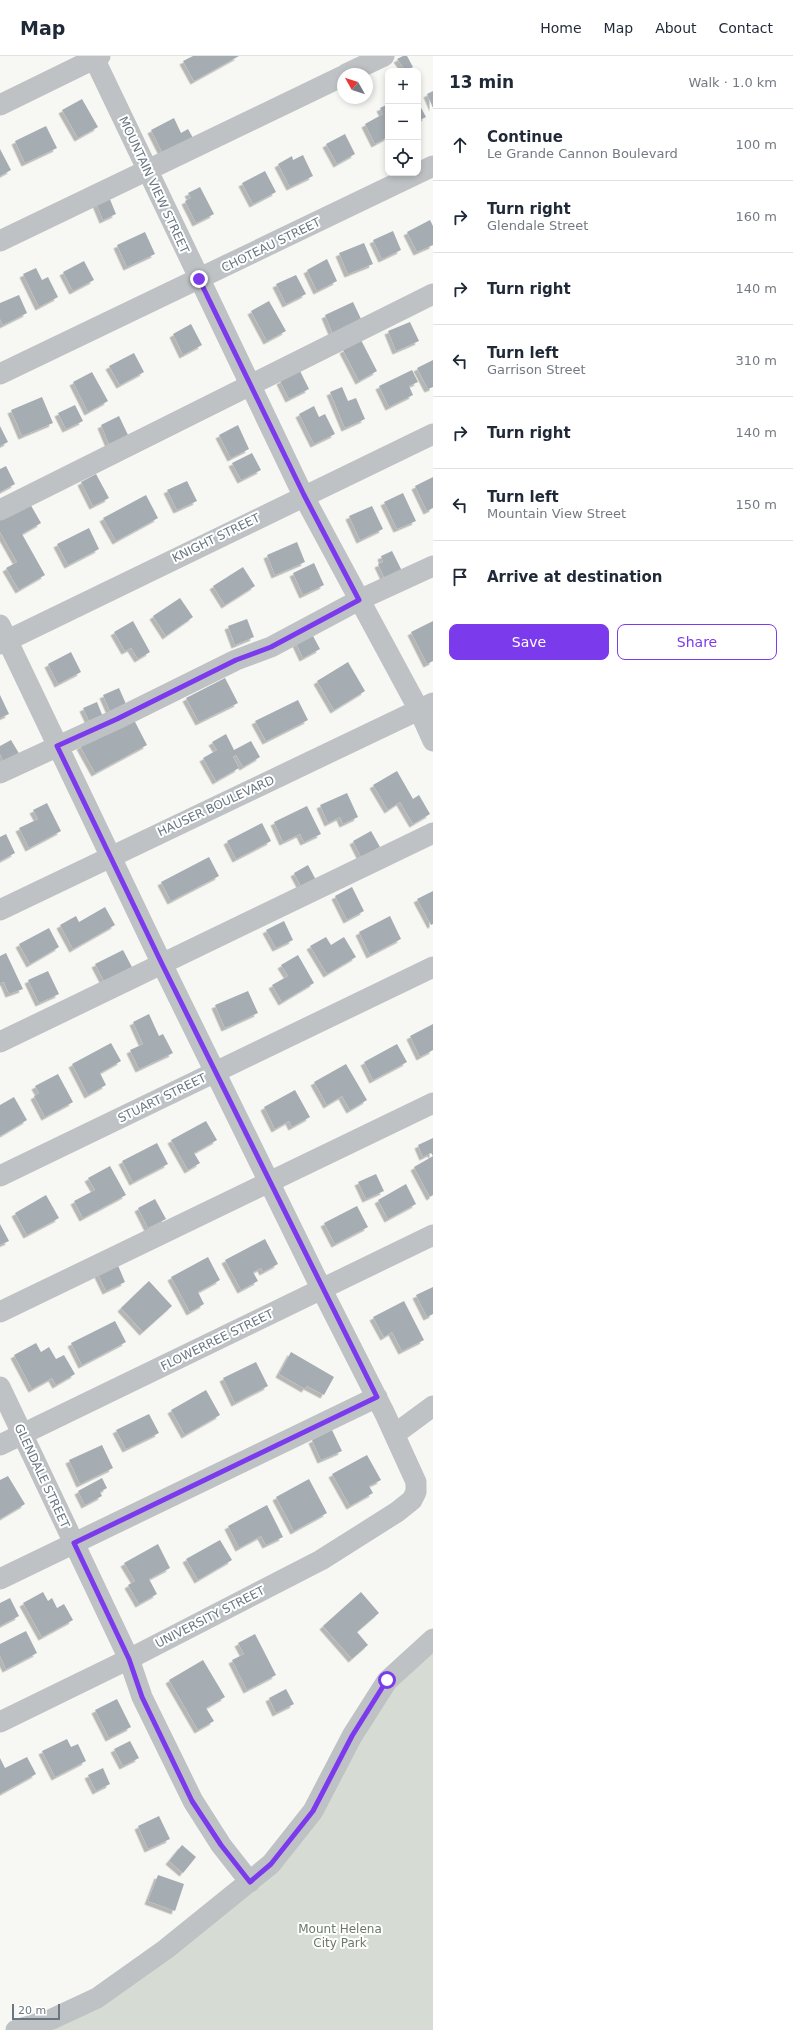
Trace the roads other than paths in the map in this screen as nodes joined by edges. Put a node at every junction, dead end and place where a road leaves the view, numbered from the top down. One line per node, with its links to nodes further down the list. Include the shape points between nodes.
1 (384, 56): 3 (street)
2 (96, 57): 5 (street); 7 (street, MOUNTAIN VIEW STREET)
3 (359, 68)
4 (337, 79): 7 (street)
5 (0, 105)
6 (433, 166): 9 (street, CHOTEAU STREET)
7 (147, 170): 8 (street); 9 (street, MOUNTAIN VIEW STREET)
8 (0, 241)
9 (199, 279): 11 (street, CHOTEAU STREET); 12 (street, MOUNTAIN VIEW STREET)
10 (433, 294): 12 (street)
11 (0, 374)
12 (251, 386): 14 (street, MOUNTAIN VIEW STREET); 15 (street)
13 (433, 434): 14 (street, KNIGHT STREET)
14 (304, 495): 17 (street, MOUNTAIN VIEW STREET); 18 (street, KNIGHT STREET)
15 (0, 510)
16 (433, 566): 17 (street)
17 (359, 600): 19 (street, MOUNTAIN VIEW STREET); 21 (street, via 271,647 236,660)
18 (3, 636): 21 (street)
19 (426, 707): 20 (street, MOUNTAIN VIEW STREET); 24 (street, HAUSER BOULEVARD)
20 (433, 741)
21 (57, 746): 22 (street); 24 (street)
22 (0, 773)
23 (433, 833): 26 (street)
24 (110, 856): 25 (street, HAUSER BOULEVARD); 26 (street)
25 (0, 910)
26 (162, 964): 28 (street); 29 (street)
27 (433, 967): 29 (street, STUART STREET)
28 (0, 1042)
29 (216, 1072): 31 (street, STUART STREET); 32 (street)
30 (433, 1103): 32 (street)
31 (0, 1176)
32 (270, 1181): 34 (street); 35 (street)
33 (433, 1235): 34 (street, FLOWERREE STREET)
34 (322, 1290): 37 (street); 39 (street, FLOWERREE STREET)
35 (0, 1312)
36 (0, 1388): 39 (street, GLENDALE STREET)
37 (377, 1397): 40 (street); 42 (street)
38 (433, 1406): 40 (street)
39 (22, 1434): 41 (street, FLOWERREE STREET); 42 (street, GLENDALE STREET)
40 (395, 1434): 45 (street, UNIVERSITY STREET, via 416,1482 416,1492 412,1500 321,1560)
41 (0, 1445)
42 (74, 1543): 43 (street); 45 (street, GLENDALE STREET)
43 (0, 1579)
44 (433, 1639): 47 (street, via 387,1680 352,1736 313,1811 271,1864)
45 (129, 1659): 46 (street, UNIVERSITY STREET); 47 (street, GLENDALE STREET, via 142,1697 192,1801 221,1845)
46 (0, 1722)
47 (250, 1882): 48 (street, via 166,1949 97,1998 52,2019)
48 (16, 2030)

